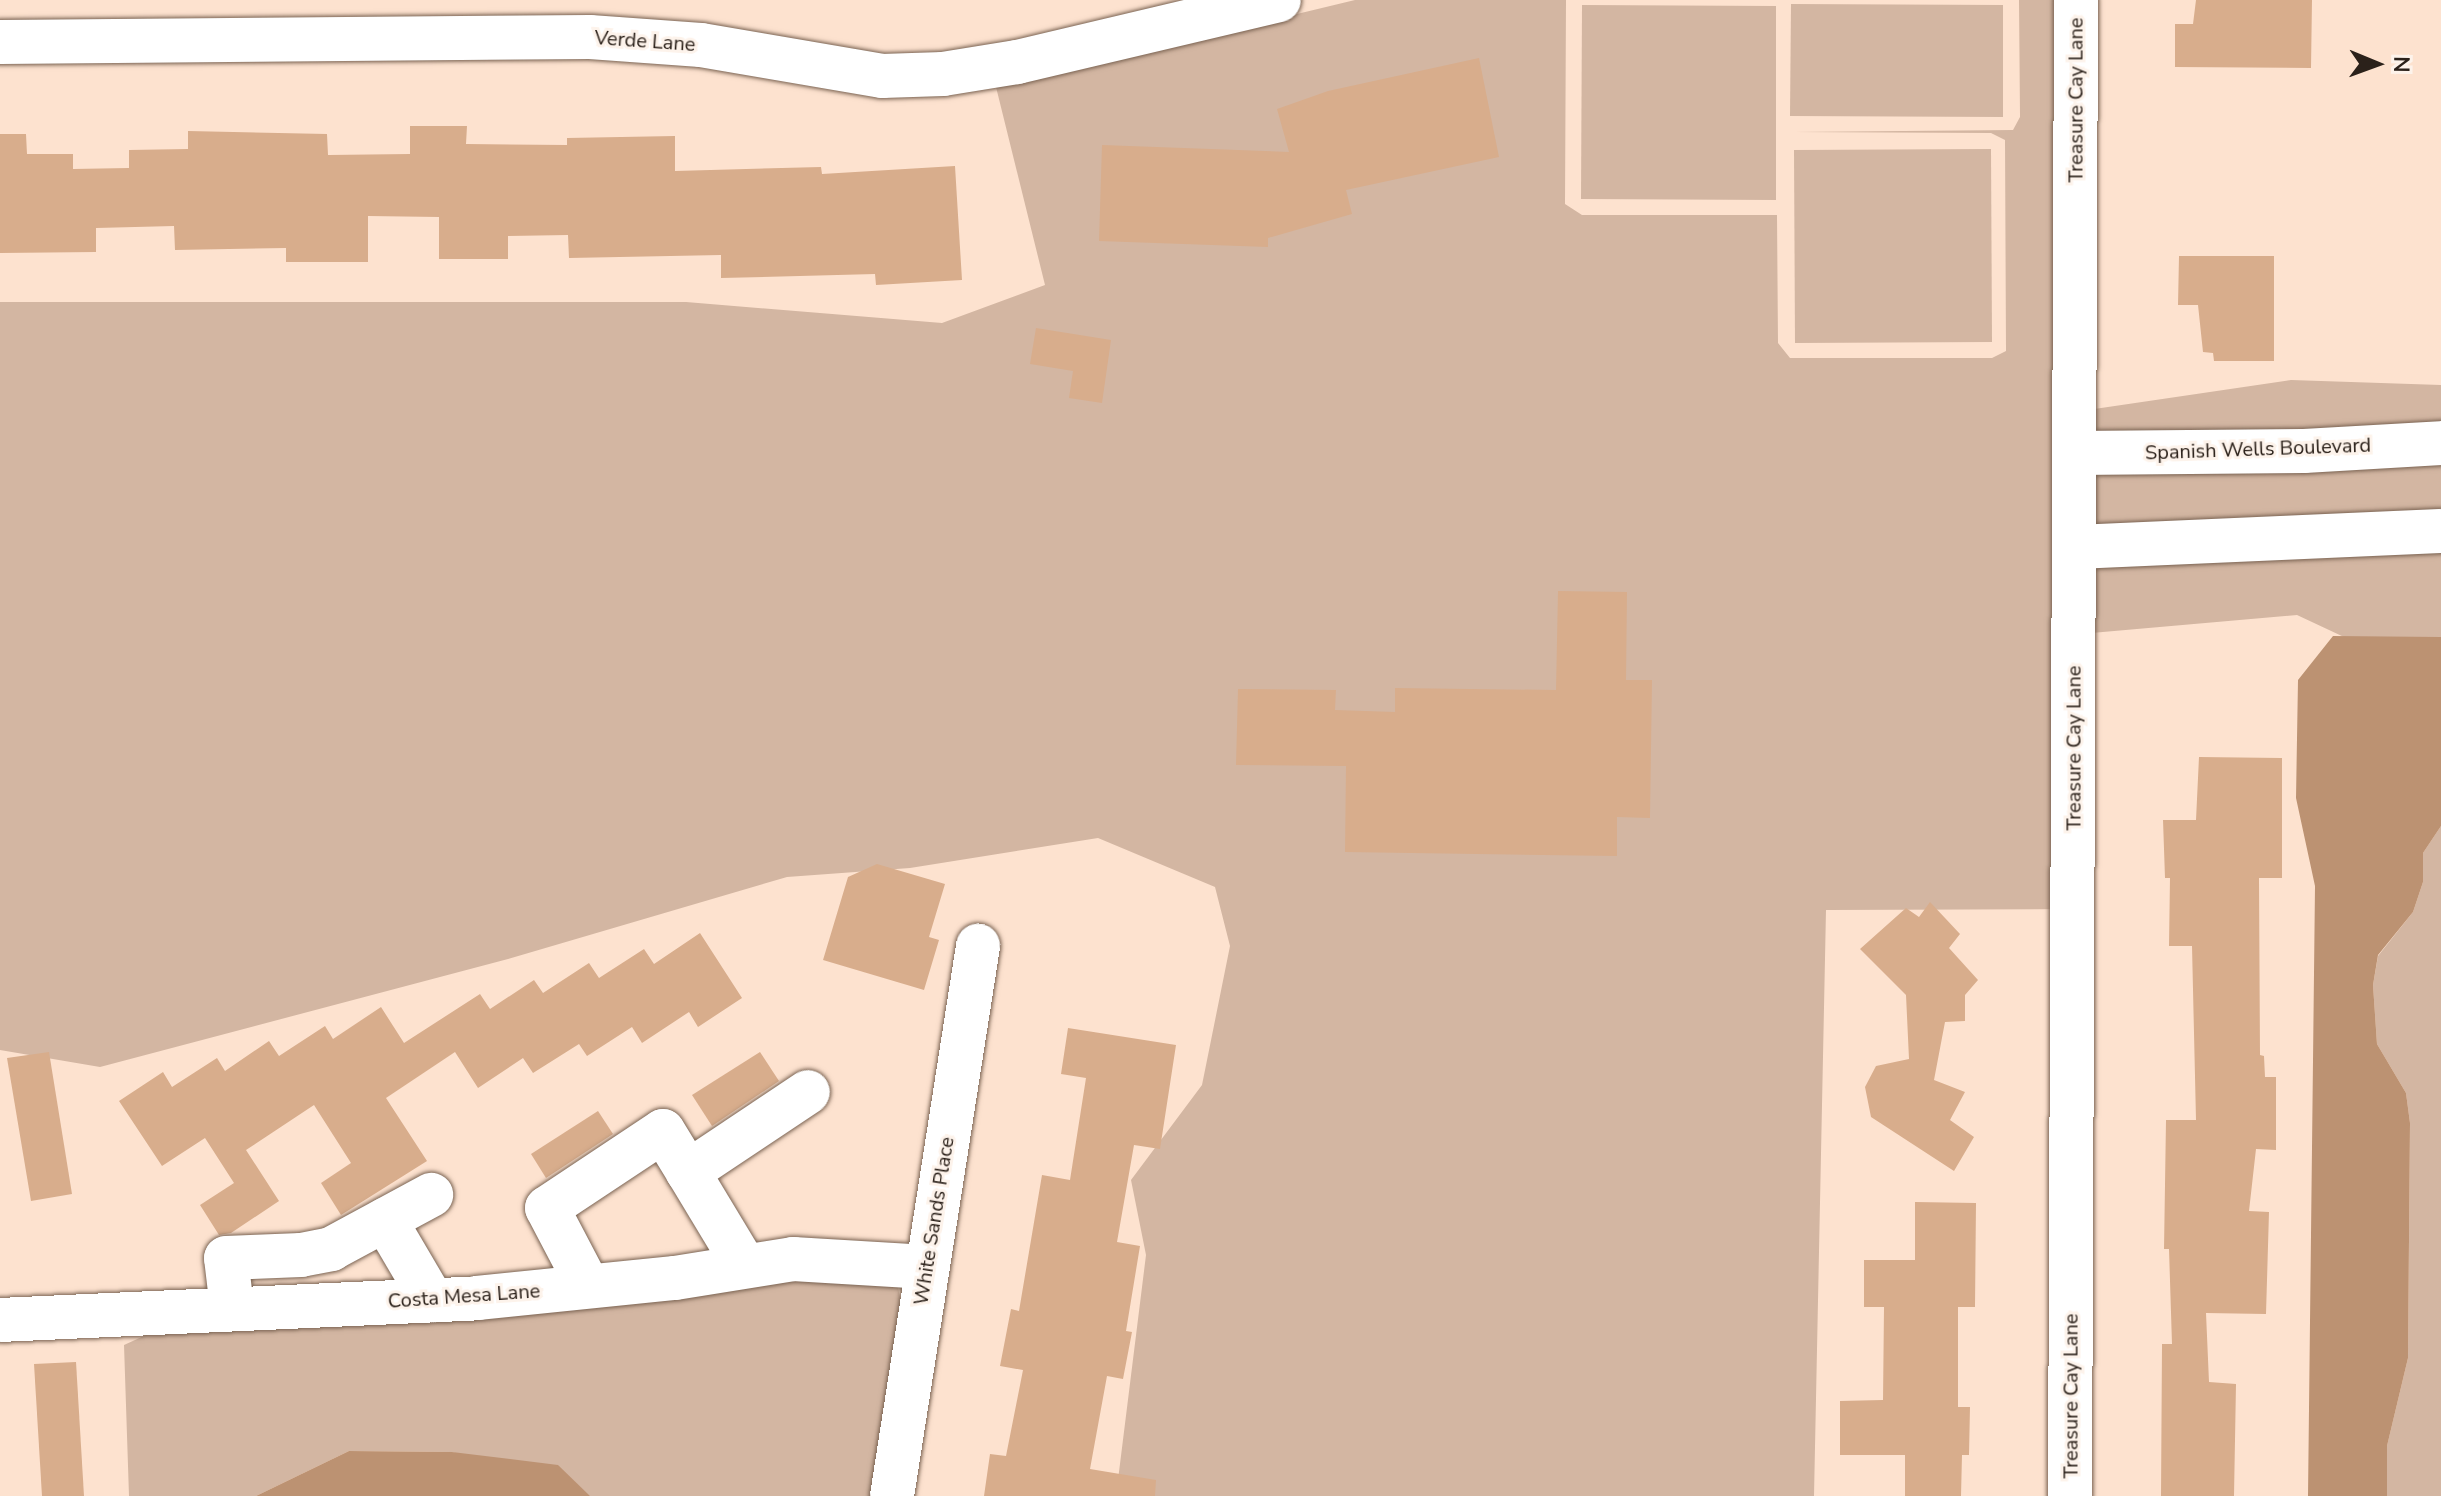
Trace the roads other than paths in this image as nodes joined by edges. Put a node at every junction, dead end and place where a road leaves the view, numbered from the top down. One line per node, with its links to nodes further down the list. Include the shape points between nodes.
1 (1279, 0): 3 (street, Verde Lane, via 1017,62 943,74 882,76 701,45 590,37)
2 (2076, 0): 5 (street, Treasure Cay Lane)
3 (0, 42)
4 (2441, 443): 5 (street, Spanish Wells Boulevard, via 2304,451)
5 (2075, 453): 7 (street, Treasure Cay Lane)
6 (2441, 531): 7 (street)
7 (2075, 547): 20 (street, Treasure Cay Lane)
8 (978, 946): 14 (street, White Sands Place)
9 (808, 1092): 10 (street)
10 (688, 1172): 13 (street); 15 (street, via 663,1131 547,1208)
11 (431, 1195): 12 (street)
12 (385, 1220): 16 (street); 17 (street, via 331,1249 226,1258)
13 (744, 1265): 14 (street, Costa Mesa Lane, via 793,1259); 15 (street, Costa Mesa Lane)
14 (927, 1267): 19 (street, White Sands Place)
15 (588, 1286): 16 (street, Costa Mesa Lane)
16 (432, 1300): 17 (street, Costa Mesa Lane)
17 (232, 1308): 18 (street, Costa Mesa Lane)
18 (0, 1320)
19 (892, 1496)
20 (2070, 1496)

